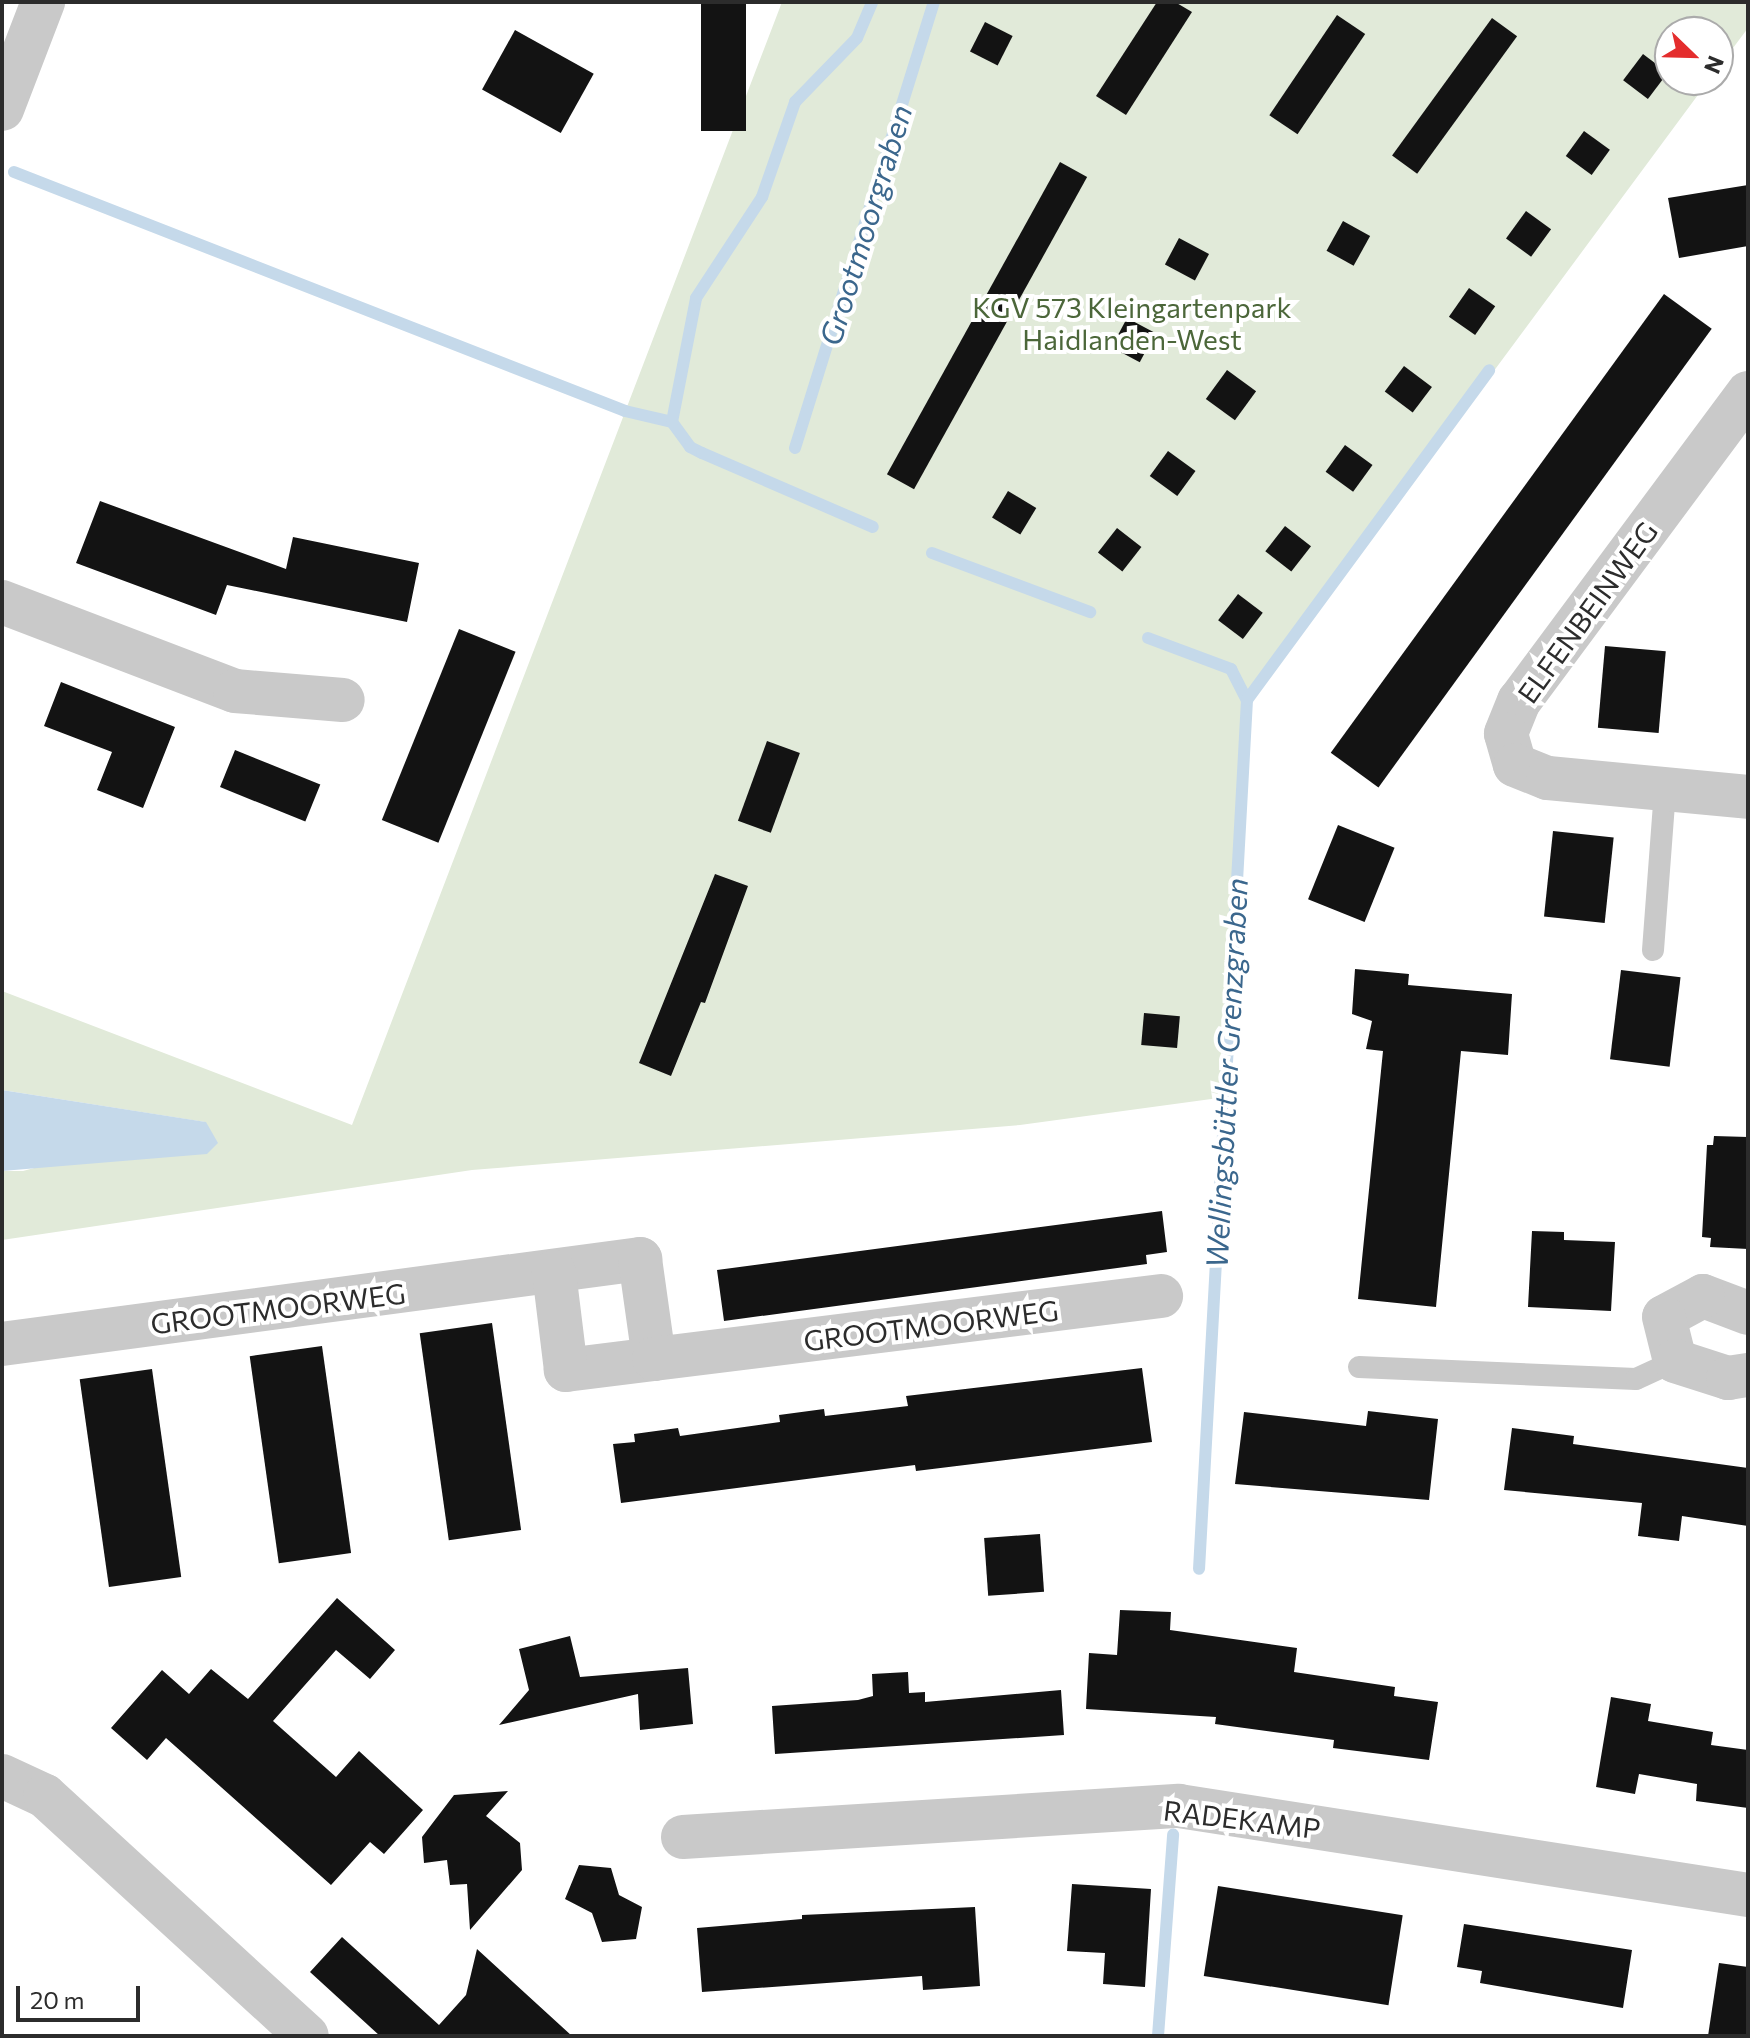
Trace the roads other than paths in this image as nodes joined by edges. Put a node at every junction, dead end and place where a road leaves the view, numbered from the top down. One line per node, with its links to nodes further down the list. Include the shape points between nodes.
1 (43, 2): 2 (street)
2 (2, 109)
3 (1748, 393): 6 (street, ELFENBEINWEG, via 1519,701 1506,734 1515,765 1548,778)
4 (2, 602): 5 (street, via 235,691)
5 (343, 700)
6 (1665, 790): 7 (street, ELFENBEINWEG); 8 (lane)
7 (1748, 797)
8 (1653, 950)
9 (554, 1272): 12 (street, GROOTMOORWEG); 13 (street, GROOTMOORWEG, via 566,1370); 13 (street, GROOTMOORWEG, via 640,1259)
10 (1161, 1296): 13 (street, GROOTMOORWEG)
11 (1748, 1313): 14 (street, via 1703,1296 1664,1317)
12 (2, 1344)
13 (654, 1359)
14 (1675, 1361): 15 (lane, via 1636,1379); 16 (street, via 1728,1378)
15 (1359, 1367)
16 (1748, 1375)
17 (2, 1776): 20 (street, via 45,1796)
18 (683, 1837): 19 (street, RADEKAMP, via 1179,1806)
19 (1748, 1895)
20 (307, 2036)

